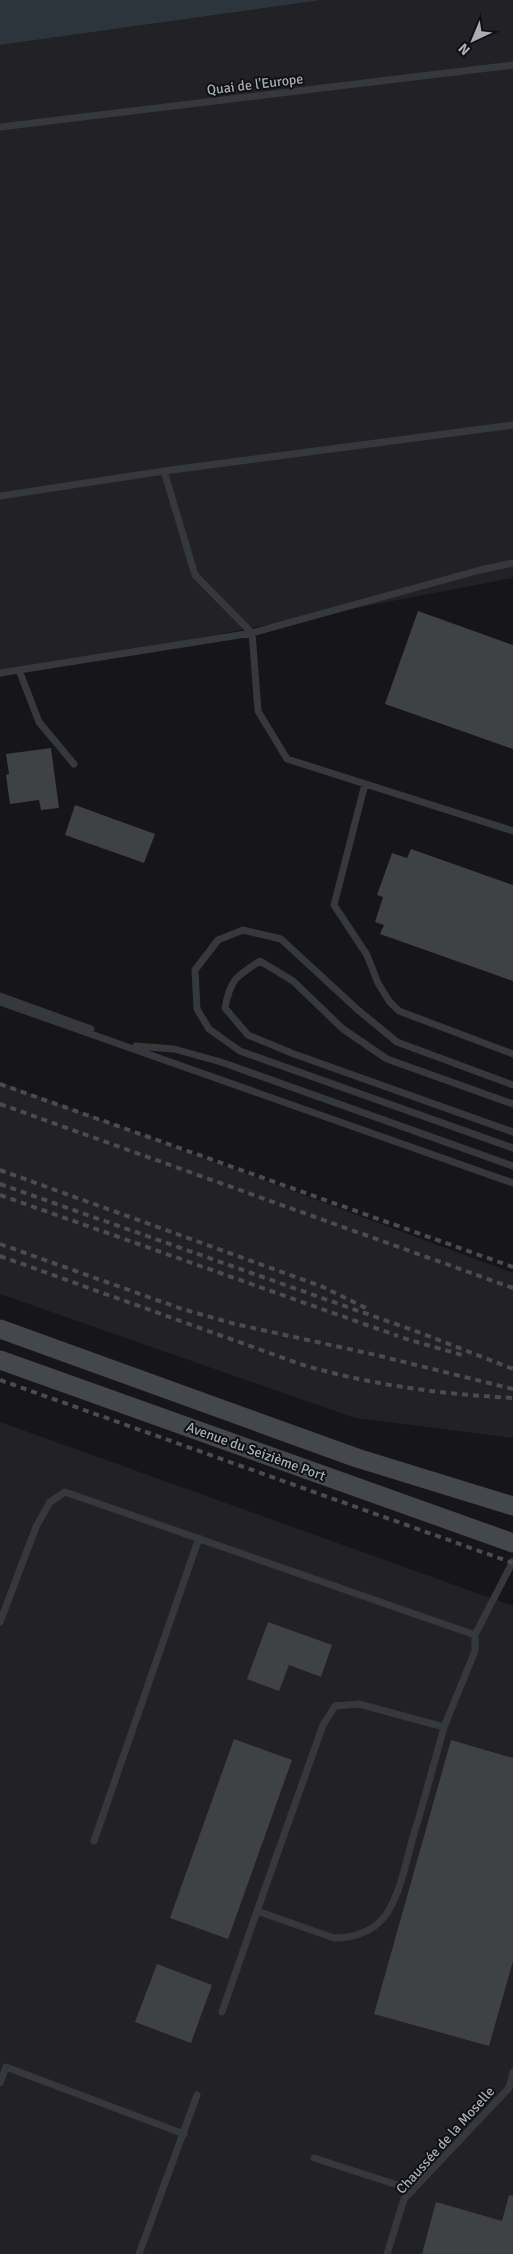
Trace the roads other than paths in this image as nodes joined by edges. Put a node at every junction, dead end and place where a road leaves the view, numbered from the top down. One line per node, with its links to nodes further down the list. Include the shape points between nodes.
1 (513, 65): 2 (lane, Quai de l'Europe)
2 (0, 127)
3 (513, 425): 4 (lane)
4 (164, 471): 5 (lane); 7 (lane, via 195,575)
5 (0, 496)
6 (513, 563): 7 (lane)
7 (252, 633): 8 (lane); 11 (lane, via 258,711 287,759)
8 (18, 670): 9 (lane); 10 (lane, via 39,722)
9 (0, 673)
10 (74, 764)
11 (365, 784): 12 (lane); 16 (lane, via 334,905 367,955 389,1001 399,1011)
12 (513, 831)
13 (0, 996): 15 (lane)
14 (0, 1002): 15 (lane)
15 (139, 1049): 21 (lane, via 174,1048 221,1062); 22 (lane)
16 (513, 1054)
17 (513, 1085): 20 (lane, via 398,1042 281,939 243,930 218,940 195,970 197,1010 209,1030 240,1051)
18 (513, 1104): 19 (lane, via 387,1059 343,1029 293,981 260,961 241,973 229,988 225,1008 248,1035)
19 (513, 1132)
20 (513, 1148)
21 (513, 1166)
22 (513, 1183)
23 (0, 1329): 25 (main road, Avenue du Seizième Port, via 357,1458)
24 (0, 1360): 27 (main road, Avenue du Seizième Port)
25 (513, 1506)
26 (199, 1538): 29 (lane, via 65,1492 50,1502 36,1528); 30 (lane); 32 (lane)
27 (513, 1543)
28 (513, 1561): 30 (lane)
29 (0, 1622)
30 (475, 1635): 31 (lane, via 475,1651)
31 (444, 1727): 33 (lane, via 360,1704 335,1706 323,1725); 33 (lane, via 406,1865 391,1904 379,1922 360,1934 334,1938)
32 (94, 1841)
33 (257, 1911): 34 (lane)
34 (222, 2012)
35 (513, 2072): 40 (lane, Chaussée de la Moselle, via 509,2088)
36 (0, 2084): 38 (lane, via 6,2067)
37 (197, 2095): 38 (lane)
38 (184, 2134): 41 (lane)
39 (314, 2158): 40 (lane)
40 (413, 2190): 42 (lane, Chaussée de la Moselle, via 404,2199)
41 (139, 2254)
42 (387, 2254)

